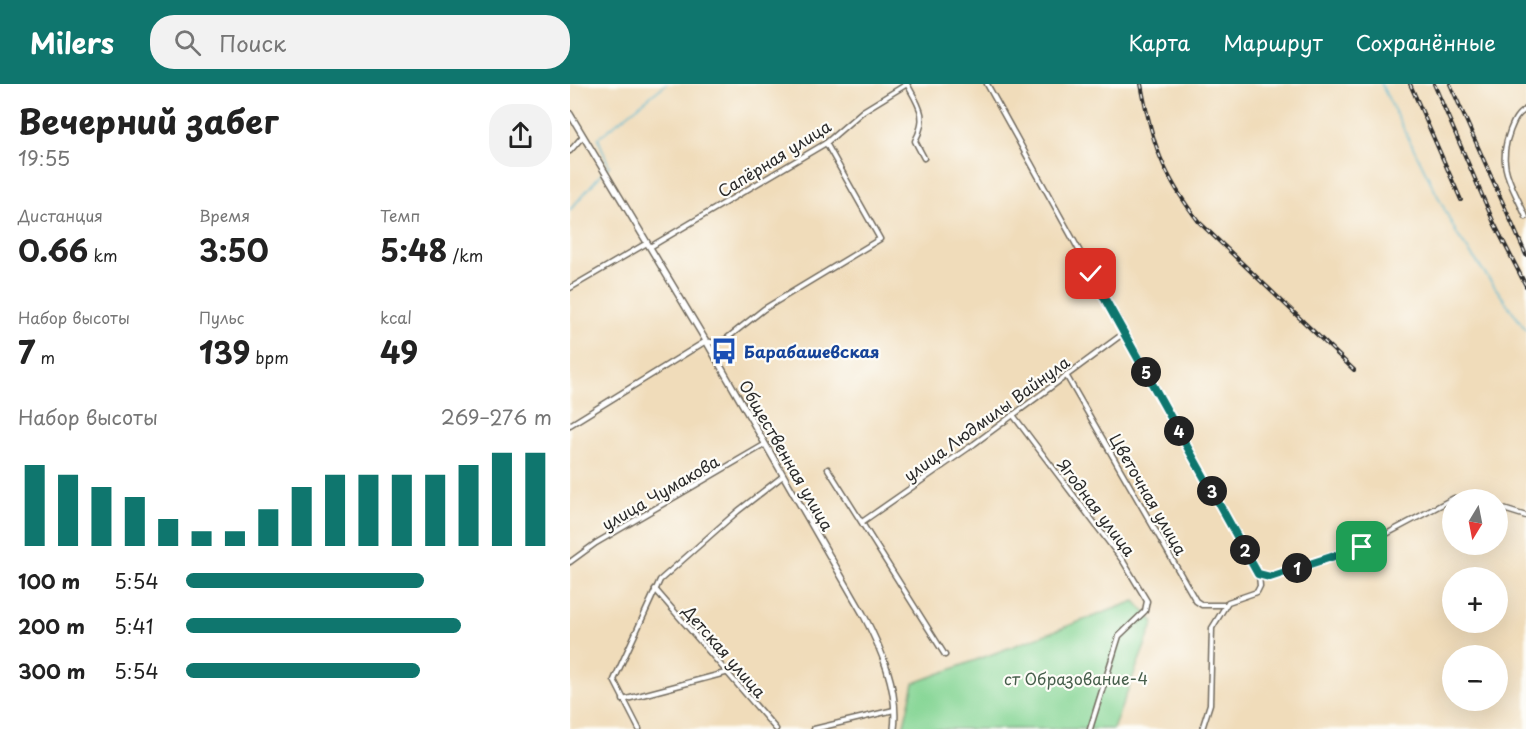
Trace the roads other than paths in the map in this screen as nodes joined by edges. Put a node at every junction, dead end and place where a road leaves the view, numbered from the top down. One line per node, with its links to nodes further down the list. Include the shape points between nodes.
1 (907, 84): 6 (street, Сапёрная улица, via 863,111); 8 (street, via 923,118 915,141)
2 (987, 84): 12 (street)
3 (1526, 109): 9 (street, via 1514,120 1502,157)
4 (570, 114): 5 (main road, Общественная улица)
5 (583, 136): 7 (street); 10 (main road, Общественная улица)
6 (826, 143): 10 (street, Сапёрная улица); 13 (street, via 880,239 764,309 726,339)
7 (570, 151)
8 (924, 158)
9 (1526, 217)
10 (648, 245): 11 (street, Сапёрная улица); 13 (main road, Общественная улица)
11 (570, 288)
12 (1124, 333): 14 (street, улица Людмилы Вайнула); 25 (street)
13 (706, 341): 16 (street); 17 (main road, Общественная улица)
14 (1066, 375): 15 (street, улица Людмилы Вайнула); 27 (street, Цветочная улица, via 1196,601 1202,605)
15 (1013, 415): 23 (street, улица Людмилы Вайнула); 36 (street, Ягодная улица, via 1137,582 1148,605 1119,636)
16 (570, 425)
17 (764, 445): 19 (main road, Общественная улица); 24 (street, улица Чумакова)
18 (828, 469): 23 (street)
19 (783, 476): 26 (street, via 685,556); 31 (main road, Общественная улица, via 872,631 887,669)
20 (1442, 504): 25 (street, via 1351,552 1270,577)
21 (1508, 510): 22 (street)
22 (1526, 516)
23 (862, 522): 28 (street)
24 (570, 562)
25 (1258, 574): 27 (street, via 1260,586 1254,595)
26 (655, 589): 29 (street, Детская улица); 30 (street, via 615,675)
27 (1224, 605): 37 (street, via 1212,628 1210,704)
28 (945, 656)
29 (729, 672): 30 (street); 33 (street, Детская улица)
30 (623, 700): 32 (street)
31 (894, 710): 34 (street); 35 (main road, Общественная улица)
32 (639, 729)
33 (776, 729)
34 (814, 729)
35 (894, 729)
36 (1090, 729)
37 (1202, 729)

